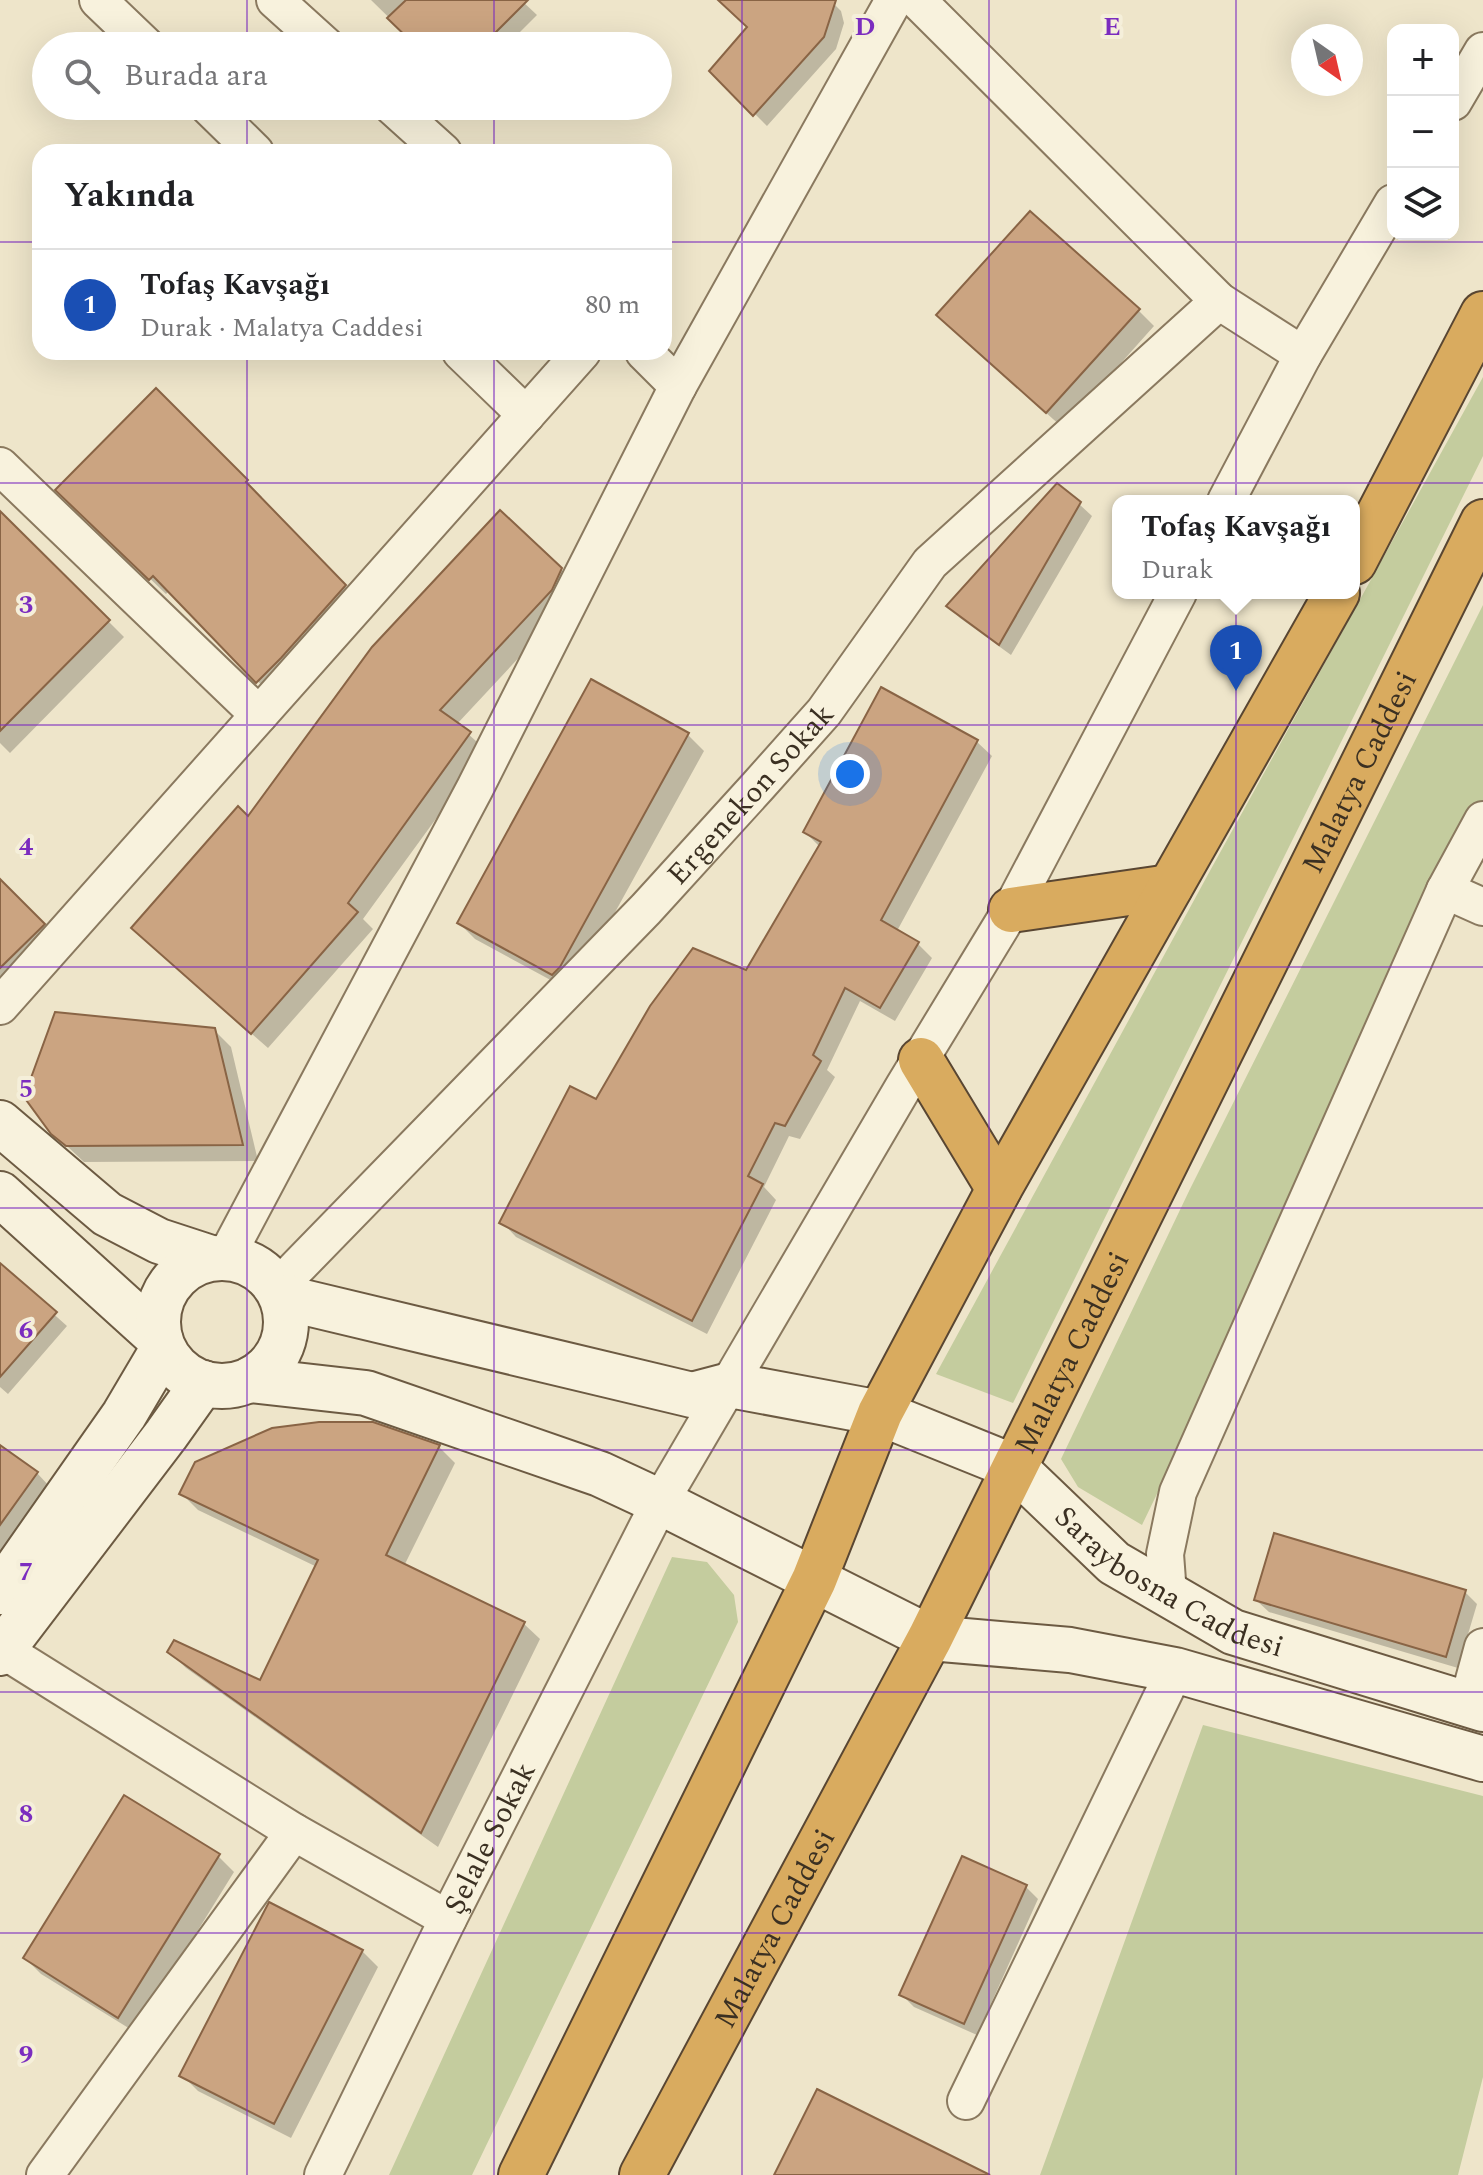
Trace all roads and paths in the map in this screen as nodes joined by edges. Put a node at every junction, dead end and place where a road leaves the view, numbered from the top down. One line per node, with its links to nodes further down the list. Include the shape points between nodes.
1 (98, 0): 5 (street)
2 (275, 0): 6 (street)
3 (894, 0): 20 (street)
4 (917, 0): 14 (street)
5 (131, 32)
6 (310, 32)
7 (1483, 51): 8 (street)
8 (1457, 96)
9 (222, 120): 11 (street)
10 (408, 120): 12 (street)
11 (247, 144)
12 (434, 144)
13 (1387, 213): 16 (street)
14 (1219, 301): 16 (street); 40 (street, Ergenekon Sokak, via 930,563 824,712 646,909)
15 (1483, 314): 25 (highway)
16 (1303, 355): 23 (street)
17 (469, 360): 21 (street)
18 (575, 360): 21 (street)
19 (652, 360): 20 (street)
20 (678, 386): 39 (street, via 475,788)
21 (526, 415): 28 (street)
22 (0, 466): 28 (street)
23 (1229, 495)
24 (1483, 522): 46 (highway, Malatya Caddesi)
25 (1360, 550)
26 (1175, 599): 33 (street, Şelale Sokak)
27 (1334, 599): 30 (highway)
28 (259, 715): 34 (street)
29 (1483, 820): 31 (street)
30 (1170, 887): 33 (highway); 37 (highway)
31 (1445, 890): 32 (street); 50 (street, via 1178,1492 1165,1554)
32 (1483, 907)
33 (1011, 910): 35 (street, Şelale Sokak)
34 (0, 1006)
35 (921, 1060): 37 (highway); 44 (street, Şelale Sokak)
36 (0, 1123): 39 (street, via 107,1214 159,1241)
37 (999, 1189): 45 (highway)
38 (0, 1194): 41 (street)
39 (218, 1257): 40 (street, via 246,1261); 41 (street, via 193,1263 167,1287 157,1321)
40 (280, 1292): 42 (street, via 287,1315 285,1335 278,1353); 44 (street, via 692,1395)
41 (162, 1344): 43 (street, via 173,1364); 49 (street, via 124,1415)
42 (250, 1380): 43 (street, via 227,1386); 47 (street, via 366,1393 600,1474)
43 (203, 1383): 53 (street)
44 (730, 1385): 45 (street, Saraybosna Caddesi); 47 (street, Şelale Sokak)
45 (880, 1413): 46 (street, Saraybosna Caddesi); 48 (highway)
46 (1014, 1467): 50 (street, Saraybosna Caddesi, via 1114,1563); 51 (highway, Malatya Caddesi)
47 (660, 1502): 48 (street); 58 (street, Şelale Sokak)
48 (814, 1580): 51 (street); 62 (highway)
49 (0, 1592)
50 (1168, 1594): 55 (street, Saraybosna Caddesi, via 1233,1632)
51 (930, 1638): 54 (street, Saraybosna Caddesi, via 1070,1650); 63 (highway, Malatya Caddesi)
52 (1483, 1647): 55 (street)
53 (1, 1651): 57 (street)
54 (1175, 1670): 56 (street, Saraybosna Caddesi); 59 (street)
55 (1475, 1707)
56 (1483, 1759)
57 (294, 1832): 58 (street); 60 (street)
58 (448, 1919): 61 (street, Şelale Sokak)
59 (966, 2101)
60 (45, 2175)
61 (323, 2175)
62 (521, 2175)
63 (642, 2175)

